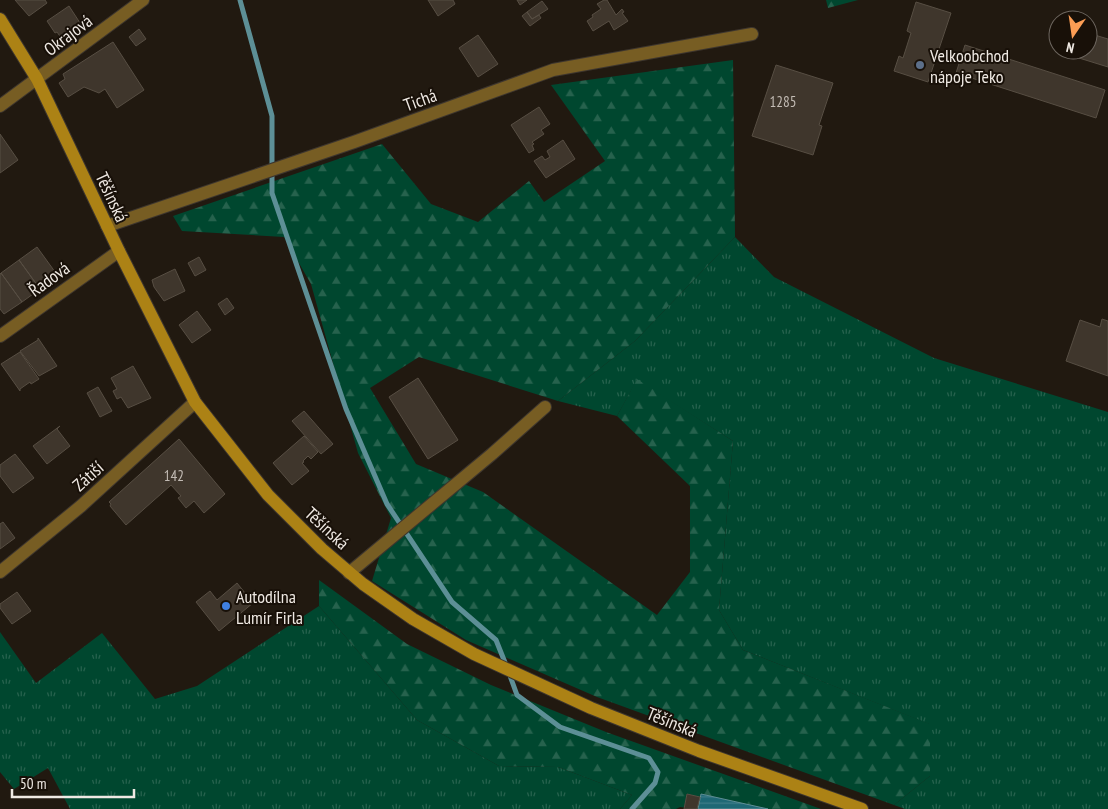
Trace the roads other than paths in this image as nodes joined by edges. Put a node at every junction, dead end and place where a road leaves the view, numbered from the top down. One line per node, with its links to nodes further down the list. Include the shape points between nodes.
1 (144, 0): 4 (street, Okrajová)
2 (0, 19): 4 (main road, Těšínská)
3 (752, 34): 6 (street, Tichá, via 553,70)
4 (37, 79): 5 (street, Okrajová); 6 (main road, Těšínská)
5 (0, 106)
6 (107, 226): 7 (main road, Těšínská)
7 (119, 251): 8 (street, Řadová); 9 (main road, Těšínská)
8 (0, 336)
9 (195, 402): 11 (street, Zátiší, via 81,506); 12 (main road, Těšínská, via 268,495)
10 (545, 407): 12 (street)
11 (0, 572)
12 (349, 573): 13 (main road, Těšínská, via 413,619 474,654 591,708 699,751)
13 (862, 809)

